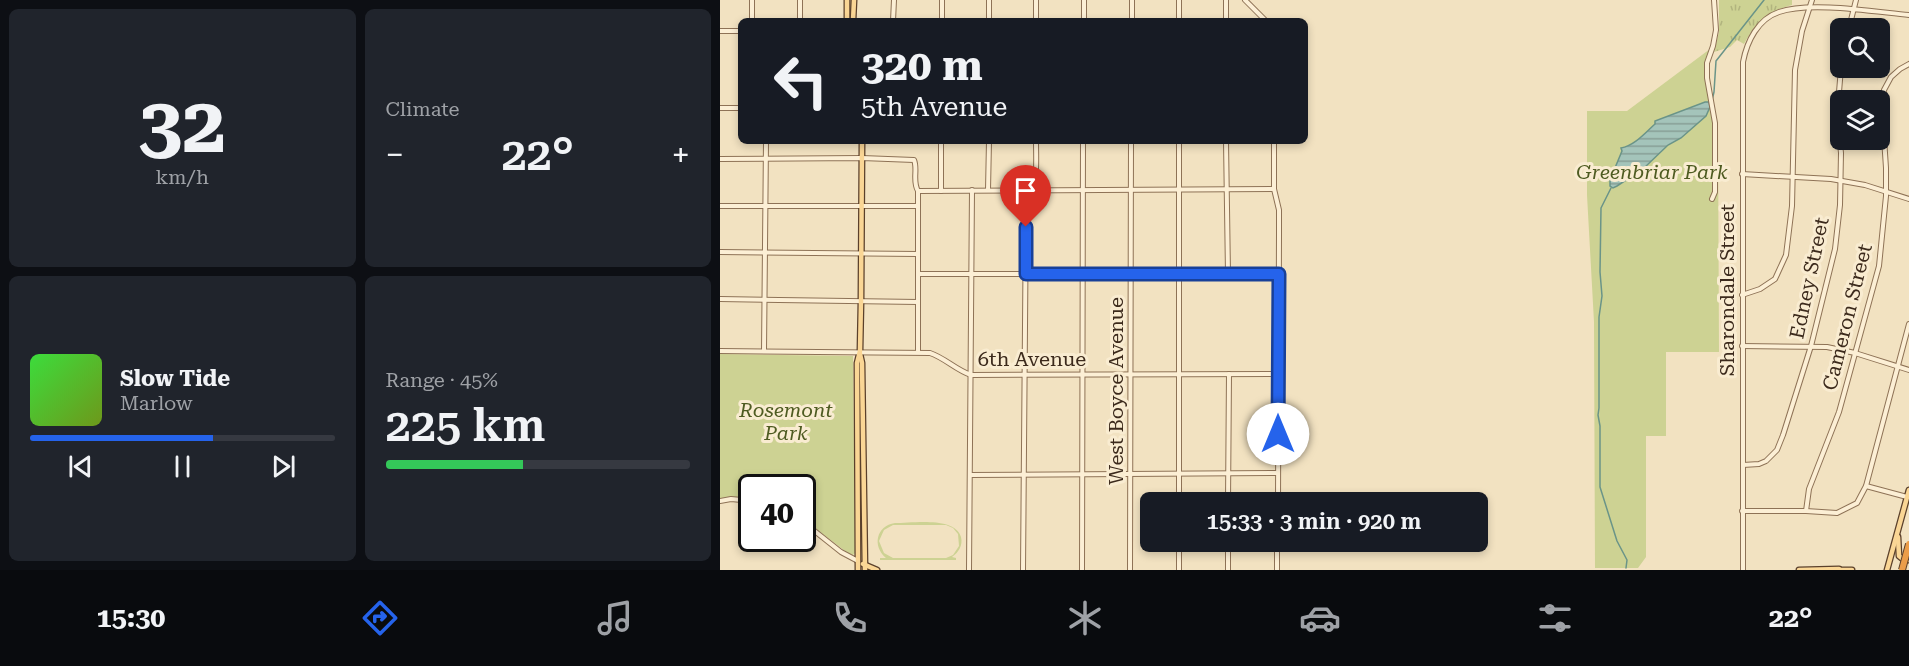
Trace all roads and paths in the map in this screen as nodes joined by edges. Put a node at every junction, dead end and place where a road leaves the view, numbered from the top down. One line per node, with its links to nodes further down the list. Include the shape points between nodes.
1 (752, 0): 20 (street)
2 (800, 0): 21 (street)
3 (848, 0): 22 (main road)
4 (854, 0): 23 (main road)
5 (894, 0): 24 (street)
6 (942, 0): 25 (street)
7 (989, 0): 26 (street)
8 (1036, 0): 27 (street)
9 (1084, 0): 28 (street)
10 (1132, 0): 29 (street)
11 (1179, 0): 30 (street)
12 (1226, 0): 31 (street)
13 (1245, 0): 32 (street)
14 (1714, 0): 68 (street, via 1716,30 1707,63 1714,115)
15 (1812, 0): 17 (street)
16 (1856, 0): 18 (street)
17 (1809, 8): 18 (street, Sharondale Street); 53 (street, Sharondale Street, via 1774,14 1760,25 1747,44 1743,62); 54 (street, via 1795,70)
18 (1853, 10): 19 (street, Sharondale Street); 33 (street)
19 (1909, 15)
20 (752, 18)
21 (800, 18)
22 (847, 18)
23 (853, 18)
24 (893, 18)
25 (942, 18)
26 (989, 18)
27 (1036, 18)
28 (1084, 18)
29 (1132, 18)
30 (1179, 18)
31 (1226, 18)
32 (1263, 18)
33 (1851, 18)
34 (720, 31): 35 (street)
35 (738, 31)
36 (1909, 64): 66 (street, Cameron Street, via 1891,77 1882,100)
37 (1840, 78): 55 (street, Edney Street)
38 (720, 108): 39 (street)
39 (738, 108)
40 (766, 144): 52 (street)
41 (862, 144): 50 (main road)
42 (941, 144): 59 (street)
43 (988, 144): 61 (street)
44 (1035, 144): 62 (street, via 1035,180)
45 (1083, 144): 63 (street)
46 (1131, 144): 64 (street, West Boyce Avenue)
47 (1179, 144): 56 (street)
48 (1226, 144): 57 (street)
49 (1274, 144): 58 (street)
50 (862, 158): 52 (street); 65 (street, via 912,158 916,161); 70 (main road)
51 (720, 159): 52 (street)
52 (766, 159): 72 (street)
53 (1742, 174): 54 (street); 85 (street, Sharondale Street)
54 (1793, 176): 55 (street); 85 (street, via 1788,244 1782,266 1766,286)
55 (1840, 181): 66 (street); 92 (street, Edney Street, via 1835,249)
56 (1180, 189): 57 (street); 64 (street); 82 (street)
57 (1228, 189): 58 (street); 83 (street)
58 (1274, 189): 84 (street, via 1279,219)
59 (941, 190): 60 (street); 65 (street)
60 (972, 190): 61 (street); 78 (street)
61 (988, 190): 62 (street)
62 (1030, 190): 63 (street); 79 (street, via 1026,196)
63 (1083, 190): 64 (street); 80 (street)
64 (1131, 190): 81 (street, West Boyce Avenue)
65 (918, 191): 71 (street)
66 (1886, 192): 67 (street); 97 (street, Cameron Street, via 1879,266)
67 (1909, 199)
68 (1712, 200)
69 (720, 206): 72 (street)
70 (862, 206): 71 (street); 72 (street); 75 (main road)
71 (918, 206): 76 (street)
72 (766, 207): 74 (street)
73 (720, 252): 74 (street)
74 (765, 252): 75 (street); 87 (street)
75 (861, 253): 76 (street); 88 (main road)
76 (918, 254): 77 (street)
77 (918, 274): 78 (street); 89 (street)
78 (972, 274): 79 (street); 102 (street)
79 (1026, 274): 80 (street); 103 (street)
80 (1083, 274): 81 (street); 104 (street)
81 (1131, 274): 82 (street); 105 (street, West Boyce Avenue)
82 (1179, 274): 83 (street); 106 (street)
83 (1228, 274): 84 (street)
84 (1279, 274): 101 (street)
85 (1742, 295): 91 (street, Sharondale Street)
86 (720, 299): 87 (street)
87 (765, 300): 88 (street); 94 (street)
88 (861, 301): 89 (street); 95 (main road)
89 (918, 302): 96 (street)
90 (1909, 324): 98 (street)
91 (1742, 346): 92 (street); 108 (street, Sharondale Street)
92 (1811, 346): 97 (street); 108 (street, Edney Street, via 1777,450 1763,463)
93 (720, 351): 94 (street, 6th Avenue)
94 (764, 351): 95 (street, 6th Avenue)
95 (860, 351): 96 (street, 6th Avenue); 107 (main road)
96 (918, 352): 102 (street, 6th Avenue, via 943,358)
97 (1855, 353): 98 (street); 127 (street, Cameron Street, via 1834,430 1809,489)
98 (1897, 366): 99 (street); 116 (street)
99 (1909, 370)
100 (1229, 374): 101 (street, 6th Avenue); 106 (street, 6th Avenue); 109 (street)
101 (1279, 374): 110 (street)
102 (971, 375): 103 (street, 6th Avenue); 114 (street)
103 (1025, 375): 104 (street, 6th Avenue); 115 (street)
104 (1083, 375): 105 (street, 6th Avenue); 111 (street)
105 (1131, 375): 106 (street, 6th Avenue); 112 (street, West Boyce Avenue)
106 (1179, 375): 113 (street)
107 (860, 429): 124 (main road); 125 (main road)
108 (1743, 465): 126 (street, Sharondale Street)
109 (1229, 473): 110 (street); 113 (street); 119 (street)
110 (1278, 473): 120 (street)
111 (1082, 474): 112 (street); 115 (street); 141 (street)
112 (1130, 474): 113 (street); 142 (street, West Boyce Avenue)
113 (1179, 474): 118 (street)
114 (970, 475): 115 (street); 139 (street)
115 (1024, 475): 140 (street)
116 (1866, 486): 121 (street); 127 (street, via 1857,503 1842,512)
117 (1909, 490): 121 (main road)
118 (1179, 492)
119 (1228, 492)
120 (1278, 492)
121 (1907, 497): 128 (main road)
122 (738, 500): 123 (street)
123 (720, 501)
124 (857, 508): 125 (main road); 135 (main road)
125 (864, 508): 136 (main road)
126 (1742, 511): 127 (street); 146 (street, Sharondale Street)
127 (1806, 511)
128 (1898, 531): 134 (main road, via 1898,554); 150 (main road)
129 (816, 532): 135 (street)
130 (1909, 544): 151 (highway, bridge)
131 (1179, 552): 143 (street)
132 (1228, 552): 144 (street)
133 (1277, 552): 145 (street)
134 (1909, 560)
135 (858, 561): 136 (main road); 137 (main road)
136 (865, 567): 138 (main road)
137 (858, 570)
138 (877, 570)
139 (969, 570)
140 (1023, 570)
141 (1082, 570)
142 (1130, 570)
143 (1179, 570)
144 (1228, 570)
145 (1276, 570)
146 (1743, 570)
147 (1800, 570): 148 (main road)
148 (1838, 570): 149 (main road)
149 (1852, 570)
150 (1887, 570)
151 (1902, 570)

